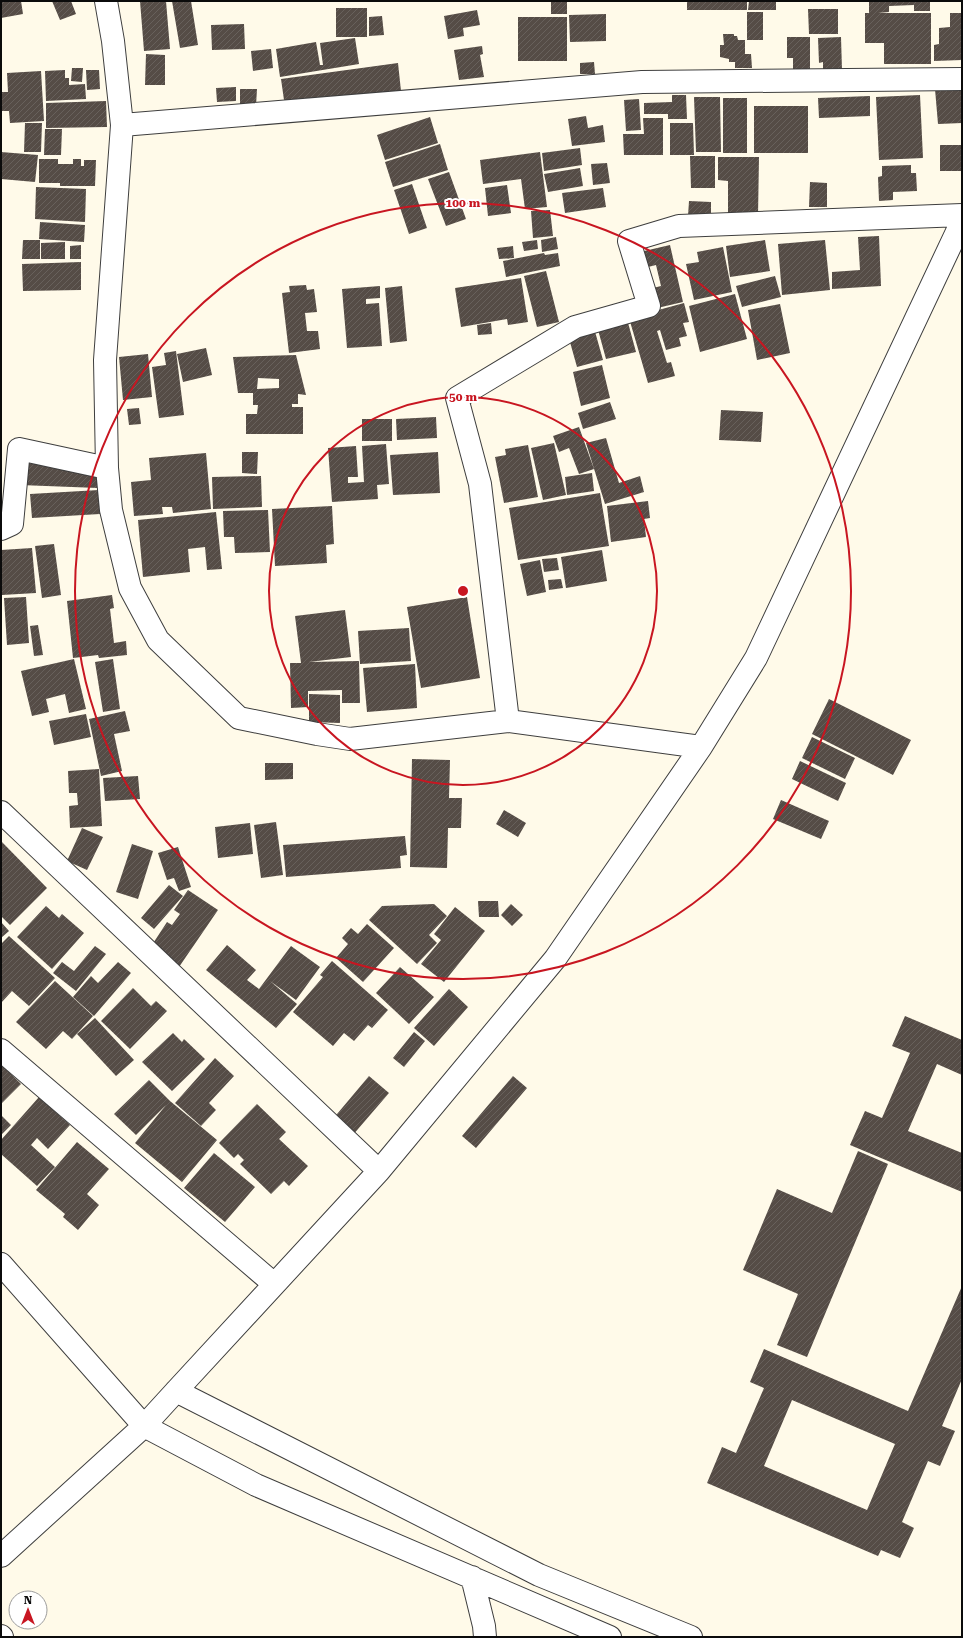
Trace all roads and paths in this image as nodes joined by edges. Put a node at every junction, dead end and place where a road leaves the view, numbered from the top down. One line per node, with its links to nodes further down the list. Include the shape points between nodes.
1 (106, 1): 3 (street)
2 (962, 79): 3 (street, via 642,82)
3 (122, 125): 6 (street, via 105,360)
4 (962, 215): 8 (street, via 679,226 629,241 649,306 575,327 457,398 480,484)
5 (962, 221): 9 (street, via 756,658)
6 (107, 468): 7 (street, via 19,449 12,524); 8 (street, via 111,510 130,588 158,640 239,718 350,739)
7 (1, 530)
8 (508, 721): 9 (street)
9 (701, 747): 12 (street, via 555,959)
10 (1, 812): 12 (street)
11 (1, 1050): 14 (street)
12 (379, 1171): 14 (street)
13 (3, 1270): 16 (street)
14 (274, 1284): 15 (street)
15 (176, 1392): 16 (street); 21 (street, via 539,1575)
16 (144, 1426): 17 (street); 18 (street, via 256,1485)
17 (1, 1556)
18 (472, 1577): 19 (street); 20 (street)
19 (485, 1637)
20 (610, 1637)
21 (690, 1637)

